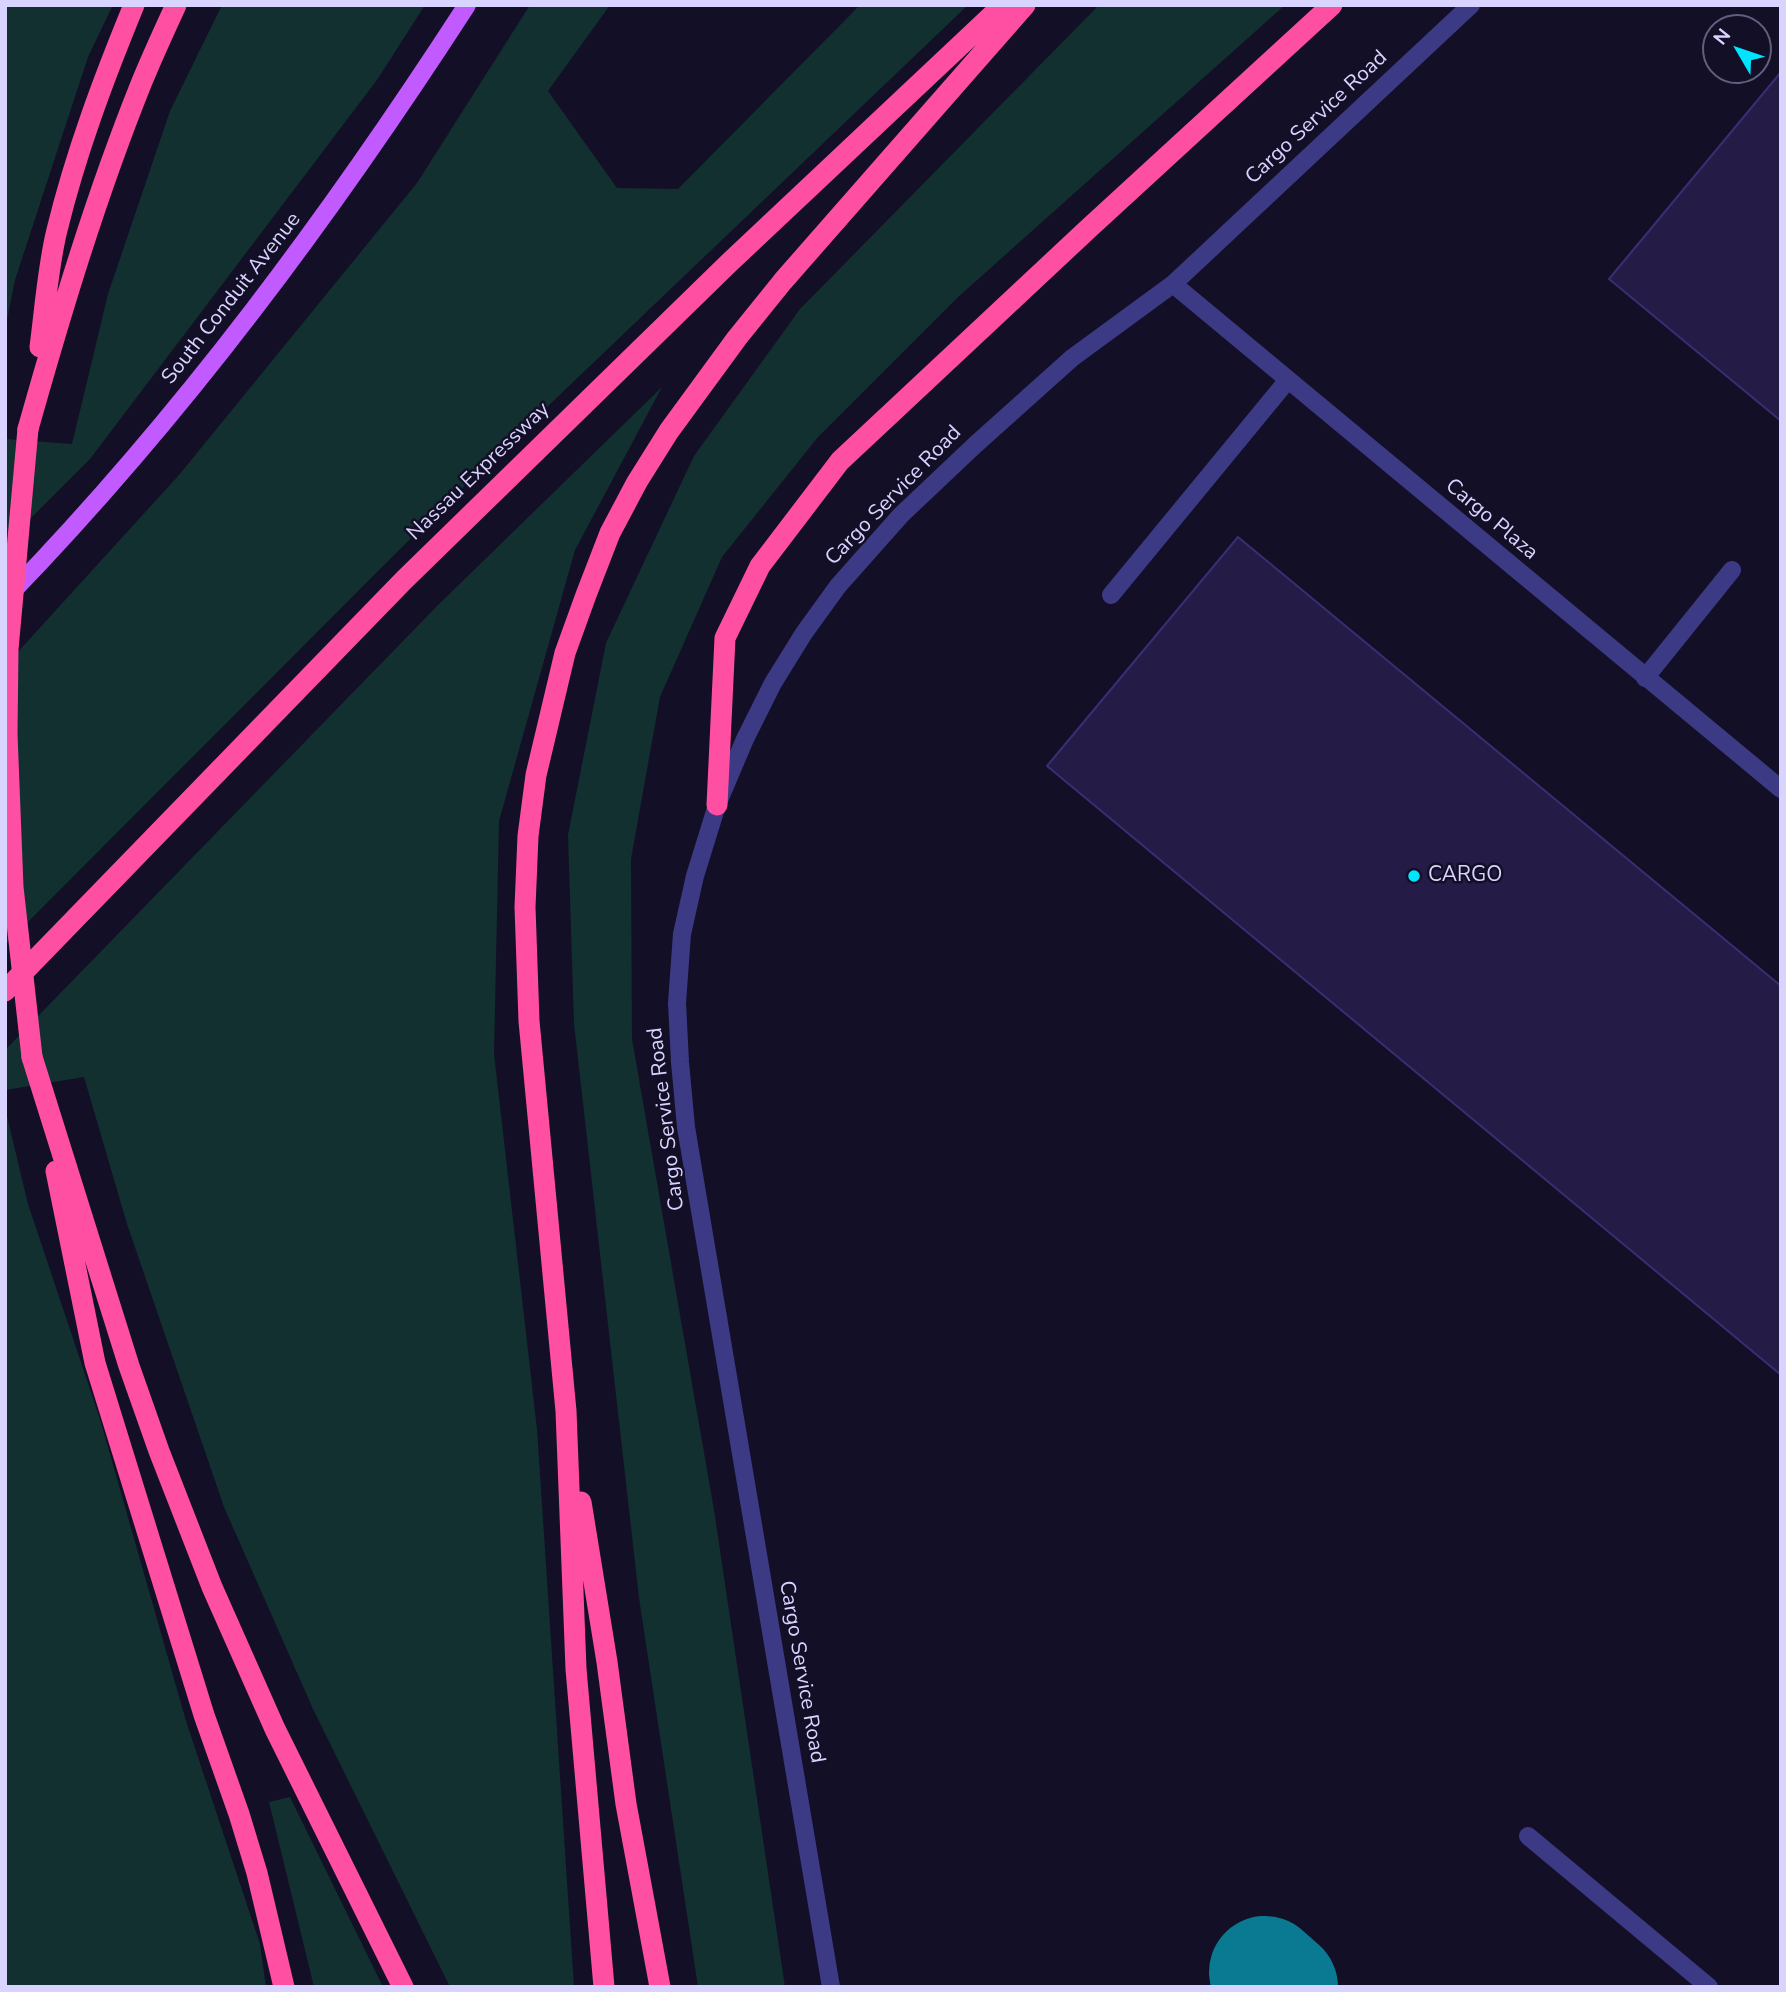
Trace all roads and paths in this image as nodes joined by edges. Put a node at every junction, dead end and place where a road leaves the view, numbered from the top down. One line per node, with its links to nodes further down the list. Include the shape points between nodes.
1 (134, 5): 10 (highway, via 86,129 56,232)
2 (176, 5): 10 (highway, via 105,182)
3 (467, 5): 13 (main road, South Conduit Avenue, via 290,264 106,492)
4 (1003, 5): 17 (highway, Nassau Expressway, via 424,560)
5 (1025, 5): 19 (highway, via 782,281 669,431 610,533 565,653 536,775 525,907 534,1087)
6 (1332, 5): 16 (highway, via 840,461 760,566 725,638)
7 (1471, 5): 8 (street, Cargo Service Road)
8 (1173, 284): 9 (street, Cargo Plaza); 16 (street, Cargo Service Road, via 1072,358 975,445 901,515 838,586 774,683)
9 (1287, 381): 12 (street); 14 (street, Cargo Plaza)
10 (28, 429): 18 (highway, bridge, via 8,649 7,734 13,887)
11 (1732, 570): 14 (street)
12 (1111, 595)
13 (5, 600)
14 (1645, 678): 15 (street, Cargo Plaza)
15 (1781, 789)
16 (717, 805): 25 (street, Cargo Service Road, via 682,934 677,1003 686,1127)
17 (5, 991)
18 (32, 1057): 21 (highway, via 95,1363 204,1715 243,1825); 22 (highway, via 129,1366 212,1587 275,1729)
19 (566, 1411): 23 (highway, via 576,1669); 24 (highway, via 626,1804)
20 (1528, 1836): 26 (street)
21 (284, 1987)
22 (403, 1987)
23 (604, 1987)
24 (660, 1987)
25 (831, 1987)
26 (1709, 1987)

